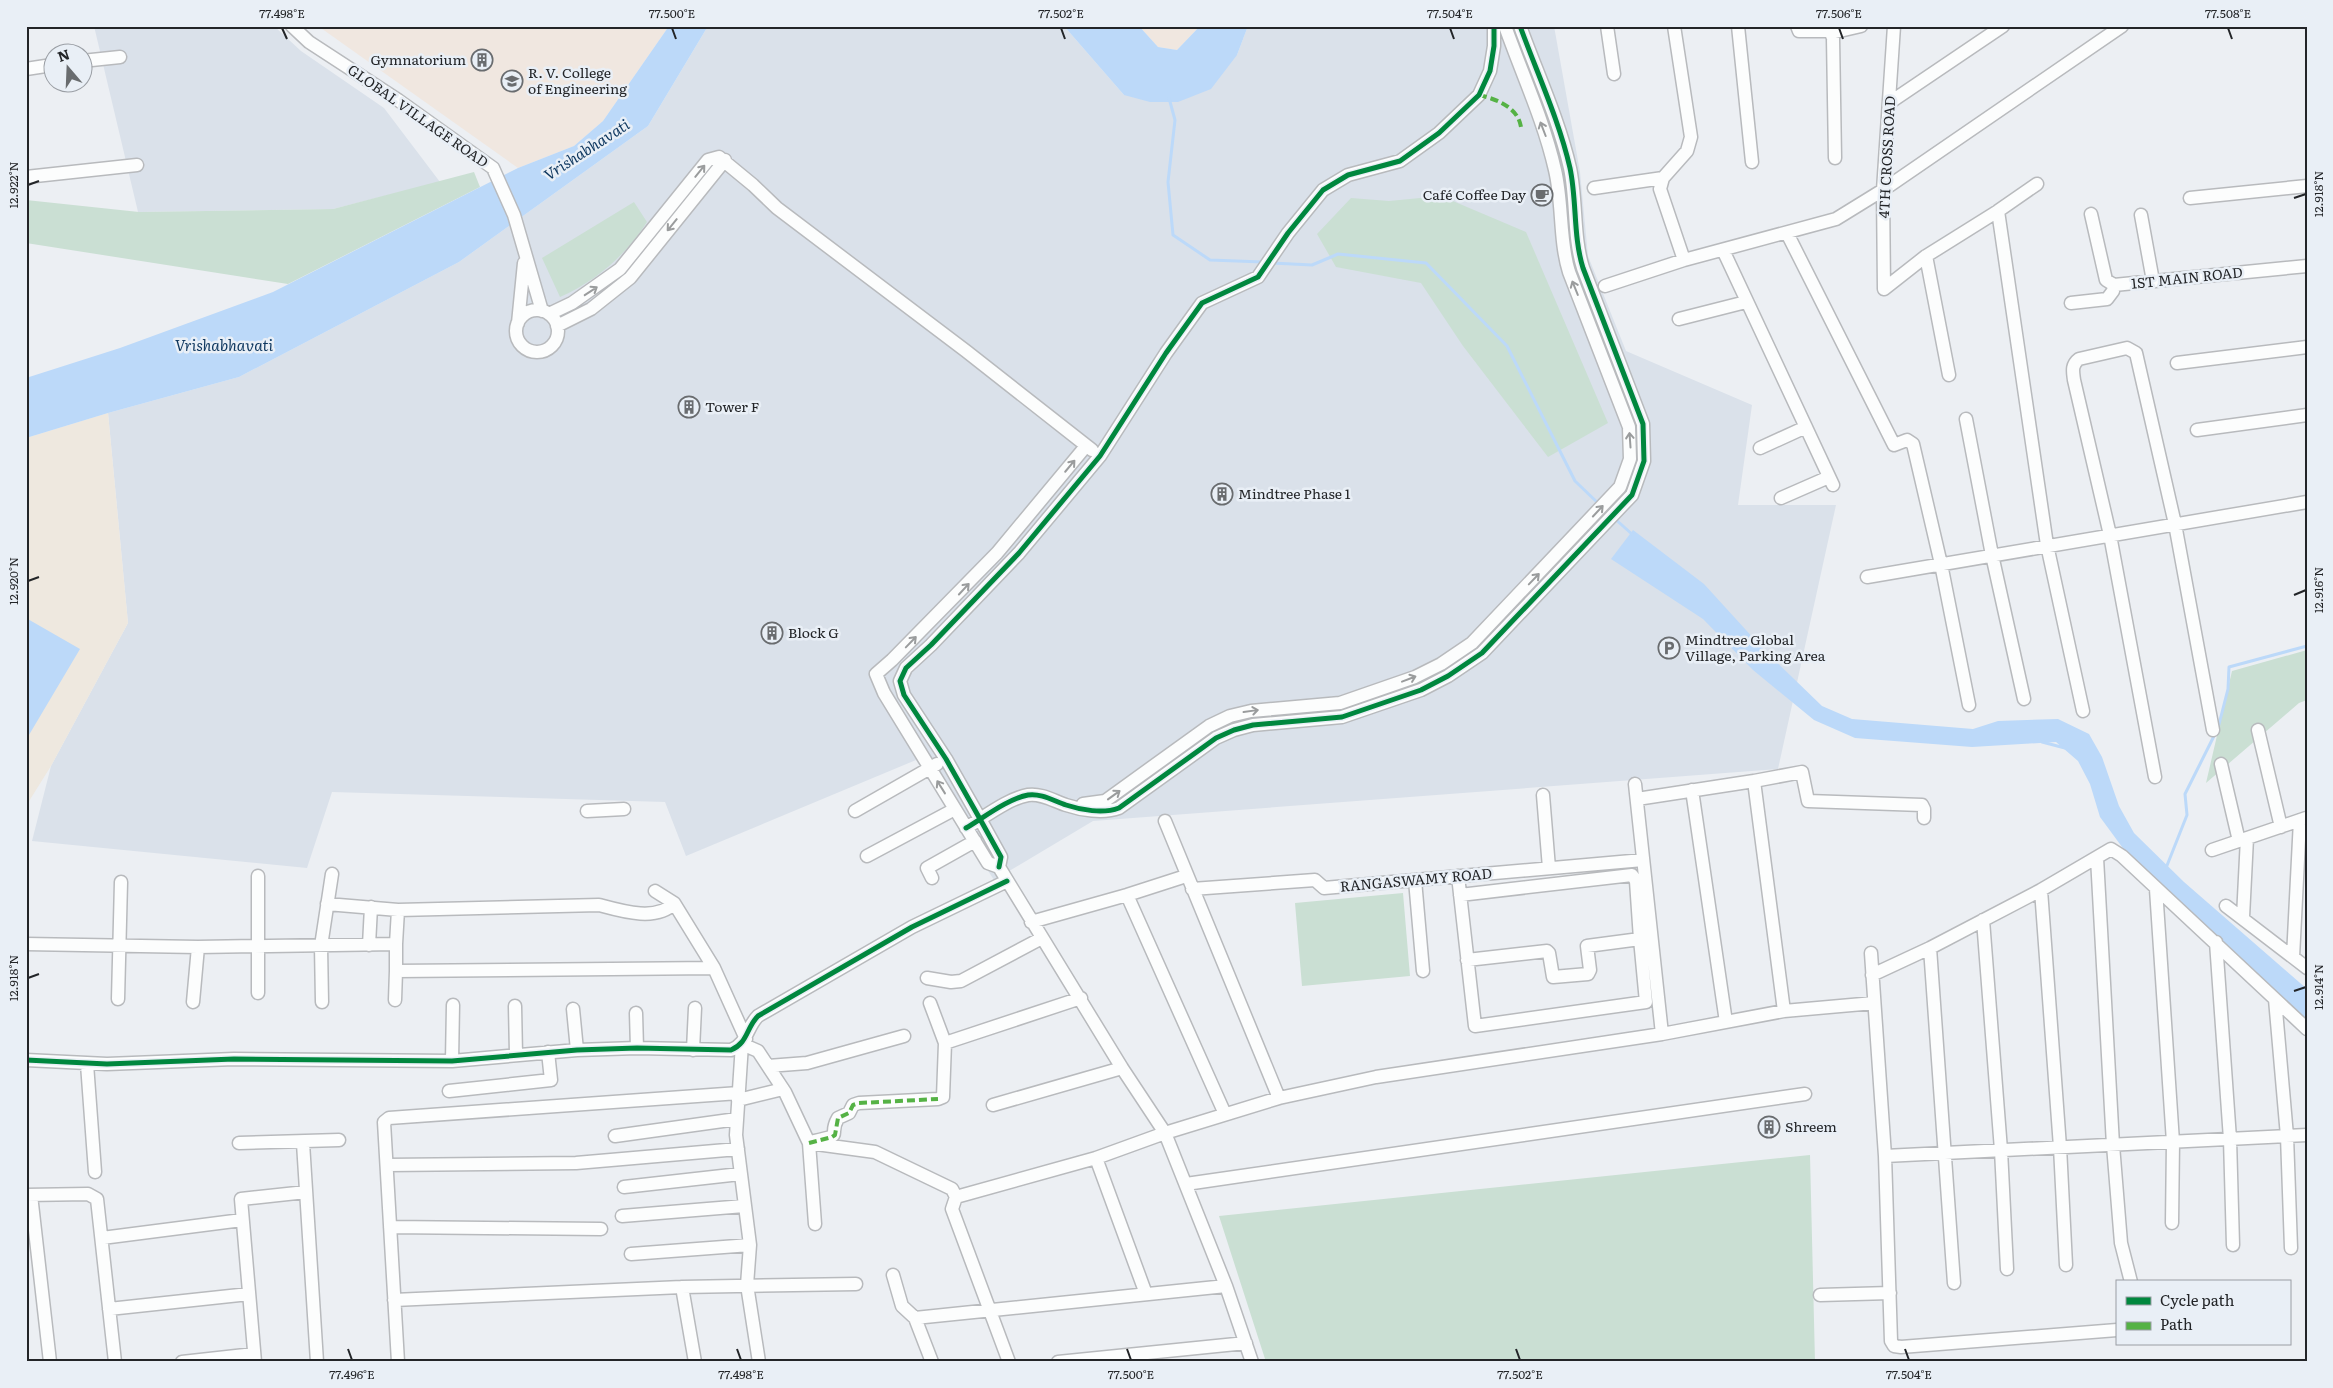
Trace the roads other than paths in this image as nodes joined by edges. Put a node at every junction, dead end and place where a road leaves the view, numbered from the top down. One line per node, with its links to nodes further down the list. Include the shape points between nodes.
1 (292, 26): 36 (street, GLOBAL VILLAGE ROAD, via 309,42 493,168 522,239)
2 (1494, 26): 58 (street, via 1490,71 1479,95 1439,133 1400,161 1348,175 1323,190 1258,277 1202,303)
3 (1504, 26): 81 (street, one-way to 3, via 1105,801 1209,726 1230,716 1251,711 1340,703 1435,667 1472,642 1620,487 1630,459 1629,427 1569,272 1560,193 1551,153)
4 (1520, 26): 81 (street, via 1566,156 1574,191 1578,247 1583,268 1640,411 1644,461 1632,495 1482,653 1435,684 1342,718 1253,725 1234,730 1216,738 1119,808 1108,812)
5 (1607, 26): 18 (street)
6 (1674, 26): 25 (street, via 1690,137 1688,151)
7 (1738, 26): 22 (street)
8 (1797, 26): 13 (street, via 1800,31 1828,30)
9 (1861, 26): 13 (street)
10 (1894, 26): 19 (street, 4TH CROSS ROAD)
11 (2003, 26): 19 (street)
12 (2122, 26): 29 (street)
13 (1831, 33): 20 (street)
14 (120, 57): 15 (street)
15 (92, 60)
16 (42, 66): 17 (street)
17 (26, 68)
18 (1614, 74)
19 (1889, 103): 29 (street, 4TH CROSS ROAD)
20 (1835, 158)
21 (725, 160): 45 (street, one-way to 21, via 572,303 620,269 708,160); 48 (street, one-way to 48, via 630,278 591,309); 56 (street, via 777,208 966,350)
22 (1752, 162)
23 (137, 164): 24 (street)
24 (26, 177)
25 (1663, 178): 28 (street); 38 (street, via 1662,199)
26 (2037, 184): 31 (street)
27 (2307, 186): 30 (street)
28 (1594, 188)
29 (1883, 190): 34 (street, via 1836,220); 37 (street, 4TH CROSS ROAD, via 1884,289)
30 (2190, 198)
31 (1998, 211): 37 (street); 63 (street)
32 (2091, 214): 41 (street, 1ST MAIN ROAD, via 2106,280)
33 (2141, 216): 40 (street)
34 (1787, 233): 35 (street); 65 (street, via 1894,445 1906,440 1913,444)
35 (1723, 250): 38 (street); 43 (street)
36 (524, 256): 45 (street, GLOBAL VILLAGE ROAD); 47 (street, GLOBAL VILLAGE ROAD)
37 (1926, 256): 51 (street)
38 (1684, 260): 42 (street)
39 (2307, 266): 40 (street, 1ST MAIN ROAD)
40 (2153, 282): 41 (street, 1ST MAIN ROAD)
41 (2114, 285): 44 (street, via 2107,299)
42 (1605, 286)
43 (1746, 302): 46 (street); 54 (street)
44 (2071, 303)
45 (546, 313): 47 (street, via 526,314); 48 (street, GLOBAL VILLAGE ROAD)
46 (1680, 319)
47 (518, 323): 48 (street, GLOBAL VILLAGE ROAD, via 516,332 519,340 524,348 533,351 546,350 554,344)
48 (557, 326)
49 (2307, 347): 50 (street)
50 (2177, 362)
51 (1949, 375)
52 (2307, 415): 55 (street)
53 (1966, 420): 64 (street)
54 (1806, 427): 57 (street); 59 (street, via 1831,481)
55 (2197, 430)
56 (1086, 446): 58 (street); 74 (street, one-way to 56, via 884,694 876,674 991,560)
57 (1760, 448)
58 (1100, 456): 72 (street, via 1019,553 906,668 900,680 904,695)
59 (1781, 498)
60 (2307, 502): 61 (street)
61 (2175, 524): 62 (street); 62 (street, via 2136,353 2127,348 2078,359 2072,368); 70 (street)
62 (2110, 535): 63 (street); 75 (street)
63 (2047, 546): 64 (street); 69 (street)
64 (1992, 555): 65 (street); 67 (street)
65 (1941, 564): 66 (street); 68 (street)
66 (1867, 576)
67 (2024, 699)
68 (1969, 705)
69 (2083, 711)
70 (2213, 730)
71 (2258, 730): 90 (street)
72 (946, 759): 74 (street); 88 (street)
73 (2221, 764): 92 (street)
74 (929, 768): 83 (street, one-way to 74); 84 (street)
75 (2155, 777)
76 (1754, 781): 78 (street); 86 (street, via 1802,772 1808,801 1922,805); 155 (street)
77 (1635, 784): 80 (street)
78 (1692, 790): 80 (street); 157 (street)
79 (1543, 795): 99 (street)
80 (1637, 799): 97 (street)
81 (1067, 806): 88 (street, via 1042,796 1029,795)
82 (624, 808): 85 (street)
83 (955, 809): 91 (street); 95 (street)
84 (855, 810)
85 (587, 811)
86 (1924, 818)
87 (2304, 819): 90 (street); 134 (street)
88 (980, 820): 91 (street); 98 (street, via 1000,857)
89 (1165, 821): 102 (street)
90 (2281, 827): 92 (street)
91 (966, 828): 93 (street)
92 (2243, 839): 94 (street); 119 (street)
93 (974, 841): 98 (street, via 988,863); 104 (street, via 927,868)
94 (2212, 850)
95 (868, 856)
96 (2097, 858): 109 (street, via 2112,850); 110 (street); 191 (street)
97 (1643, 860): 99 (street, RANGASWAMY ROAD); 123 (street)
98 (999, 867): 106 (street)
99 (1549, 868): 103 (street, RANGASWAMY ROAD)
100 (332, 874): 115 (street)
101 (258, 876): 131 (street)
102 (1186, 876): 108 (street); 112 (street)
103 (1458, 876): 105 (street, RANGASWAMY ROAD); 113 (street)
104 (932, 878)
105 (1415, 880): 108 (street, RANGASWAMY ROAD, via 1324,888 1315,880); 139 (street)
106 (1007, 881): 121 (street); 161 (street, via 912,927 758,1016)
107 (121, 882): 128 (street)
108 (1192, 888): 177 (street)
109 (2156, 889): 124 (street); 187 (street)
110 (2041, 890): 120 (street); 192 (street)
111 (655, 891): 114 (street)
112 (1127, 896): 121 (street); 179 (street)
113 (1460, 896): 123 (street, via 1632,875 1636,881); 135 (street)
114 (674, 903): 118 (street, via 666,911 652,913 599,905); 136 (street)
115 (327, 904): 117 (street); 129 (street)
116 (2226, 906): 119 (street)
117 (371, 907): 118 (street); 127 (street)
118 (398, 910): 126 (street)
119 (2243, 917): 134 (street)
120 (1984, 920): 132 (street); 194 (street)
121 (1032, 922): 122 (street)
122 (1042, 938): 141 (street, via 961,981); 143 (street)
123 (1646, 938): 135 (street, via 1587,946 1588,974 1553,977 1546,951); 135 (street, via 1646,1002 1475,1026); 159 (street)
124 (2216, 942): 145 (street); 185 (street)
125 (26, 944): 128 (street)
126 (396, 944): 127 (street); 138 (street)
127 (369, 945): 129 (street)
128 (120, 946): 130 (street); 144 (street)
129 (321, 946): 131 (street); 148 (street)
130 (198, 947): 131 (street); 147 (street)
131 (256, 947): 142 (street)
132 (1930, 948): 140 (street); 195 (street)
133 (1870, 954): 140 (street)
134 (2293, 957): 137 (street)
135 (1467, 960)
136 (714, 968): 138 (street); 161 (street)
137 (2307, 968)
138 (396, 971): 146 (street)
139 (1423, 971)
140 (1872, 975): 150 (street)
141 (927, 978)
142 (258, 994)
143 (1081, 998): 162 (street); 172 (street)
144 (118, 999)
145 (2275, 999): 158 (street); 184 (street)
146 (395, 1000)
147 (193, 1002)
148 (322, 1002)
149 (930, 1003): 162 (street)
150 (1874, 1003): 155 (street); 196 (street)
151 (453, 1005): 169 (street)
152 (515, 1006): 167 (street)
153 (696, 1008): 165 (street)
154 (574, 1009): 164 (street)
155 (1784, 1011): 157 (street)
156 (636, 1013): 163 (street)
157 (1726, 1022): 159 (street)
158 (2307, 1029)
159 (1662, 1034): 177 (street, via 1376,1077)
160 (904, 1036): 171 (street, via 807,1063)
161 (744, 1041): 165 (street, via 726,1050); 171 (street, via 758,1050); 176 (street)
162 (944, 1043): 190 (street, via 943,1097 859,1102 849,1113 838,1118 835,1135)
163 (637, 1048): 164 (street); 165 (street)
164 (577, 1050): 166 (street)
165 (693, 1050)
166 (548, 1052): 167 (street); 174 (street, via 551,1080)
167 (516, 1054): 169 (street)
168 (26, 1060): 170 (street)
169 (452, 1061): 170 (street, via 234,1060)
170 (88, 1064): 199 (street)
171 (768, 1066): 173 (street)
172 (1122, 1068): 178 (street); 181 (street)
173 (783, 1089): 176 (street); 190 (street)
174 (449, 1090)
175 (1805, 1094): 201 (street)
176 (738, 1096): 180 (street); 198 (street, via 389,1118 384,1122)
177 (1279, 1098): 179 (street)
178 (993, 1106)
179 (1225, 1114): 181 (street)
180 (737, 1119): 183 (street); 193 (street)
181 (1165, 1133): 197 (street); 201 (street)
182 (2307, 1135): 184 (street)
183 (615, 1136)
184 (2287, 1136): 185 (street); 216 (street)
185 (2230, 1139): 187 (street); 215 (street)
186 (339, 1140): 189 (street)
187 (2172, 1142): 191 (street); 209 (street)
188 (239, 1143): 189 (street)
189 (302, 1143): 203 (street)
190 (809, 1143): 205 (street, via 875,1152 952,1189); 210 (street)
191 (2113, 1145): 192 (street); 221 (street, via 2121,1243)
192 (2060, 1148): 194 (street); 218 (street)
193 (738, 1149): 198 (street, via 576,1163); 200 (street)
194 (2001, 1150): 195 (street); 219 (street)
195 (1944, 1154): 196 (street); 222 (street)
196 (1885, 1156): 227 (street)
197 (1096, 1158): 205 (street); 229 (street)
198 (387, 1165): 211 (street)
199 (96, 1172)
200 (740, 1174): 202 (street); 206 (street)
201 (1186, 1184): 225 (street)
202 (624, 1187)
203 (306, 1192): 208 (street, via 241,1200); 241 (street)
204 (29, 1195): 213 (street, via 91,1195 98,1202); 238 (street)
205 (956, 1197): 233 (street, via 952,1210)
206 (744, 1206): 207 (street); 214 (street)
207 (622, 1216)
208 (242, 1220): 213 (street); 228 (street)
209 (2172, 1223)
210 (815, 1224)
211 (390, 1227): 212 (street); 231 (street)
212 (601, 1229)
213 (102, 1238): 232 (street)
214 (750, 1245): 217 (street); 224 (street)
215 (2233, 1245)
216 (2292, 1248)
217 (631, 1254)
218 (2066, 1265)
219 (2006, 1269)
220 (893, 1275): 234 (street, via 902,1306)
221 (2130, 1280)
222 (1954, 1283)
223 (856, 1284): 224 (street)
224 (747, 1286): 226 (street); 244 (street)
225 (1226, 1286): 229 (street); 236 (street)
226 (682, 1287): 231 (street); 243 (street)
227 (1890, 1293): 230 (street); 235 (street, via 1894,1346)
228 (249, 1294): 232 (street); 237 (street)
229 (1146, 1294): 233 (street)
230 (1820, 1295)
231 (394, 1300): 242 (street)
232 (109, 1308): 239 (street)
233 (990, 1310): 234 (street); 246 (street)
234 (915, 1318): 245 (street)
235 (2116, 1330)
236 (1246, 1343): 247 (street); 248 (street)
237 (255, 1358): 240 (street)
238 (50, 1362)
239 (115, 1362)
240 (182, 1362)
241 (317, 1362)
242 (398, 1362)
243 (695, 1362)
244 (759, 1362)
245 (932, 1362)
246 (1009, 1362)
247 (1058, 1362)
248 (1252, 1362)

